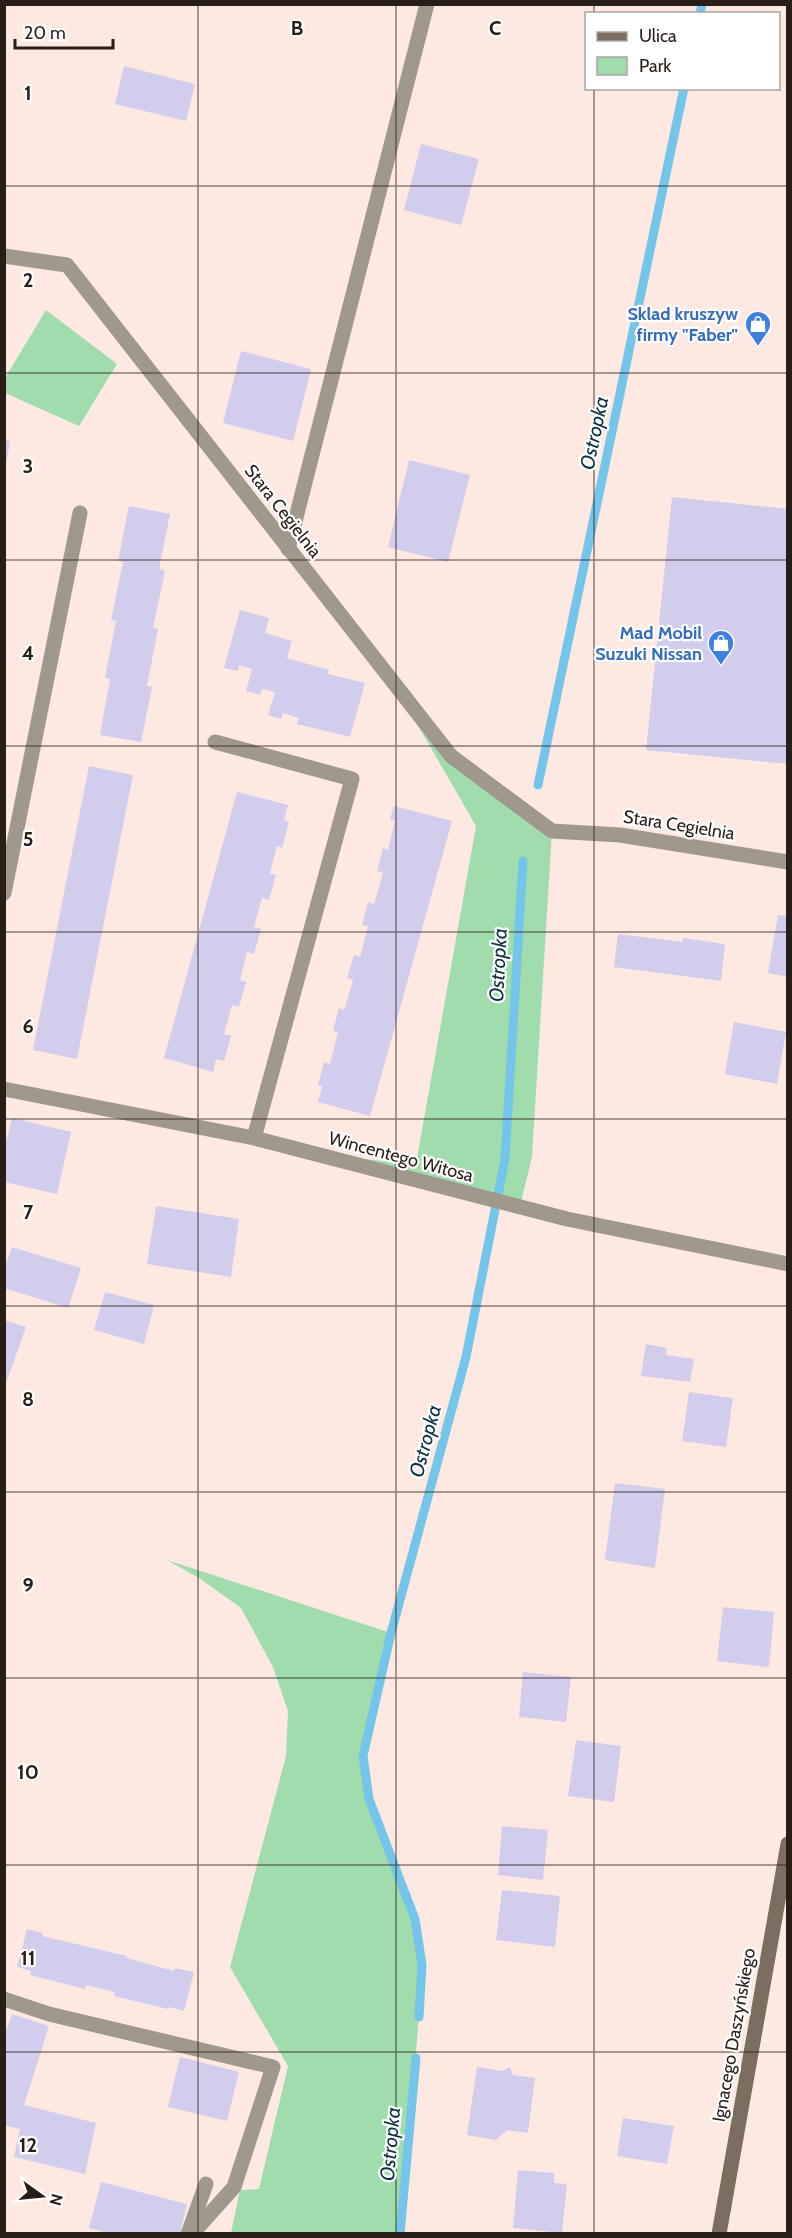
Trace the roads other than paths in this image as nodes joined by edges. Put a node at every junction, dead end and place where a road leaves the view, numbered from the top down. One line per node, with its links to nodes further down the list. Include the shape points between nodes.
1 (427, 4): 4 (street)
2 (4, 256): 4 (street, Stara Cegielnia, via 67,265)
3 (80, 513): 7 (street)
4 (288, 549): 6 (street, Stara Cegielnia, via 452,756 552,831 620,835)
5 (215, 742): 9 (street, via 352,779)
6 (788, 862)
7 (4, 893)
8 (4, 1089): 9 (street, Wincentego Witosa)
9 (254, 1138): 10 (street, Wincentego Witosa, via 526,1209)
10 (788, 1264)
11 (788, 1844): 15 (main road, Ignacego Daszyńskiego)
12 (4, 1999): 14 (street, via 49,2014 273,2067 234,2187)
13 (206, 2184): 14 (street)
14 (190, 2234)
15 (719, 2234)

